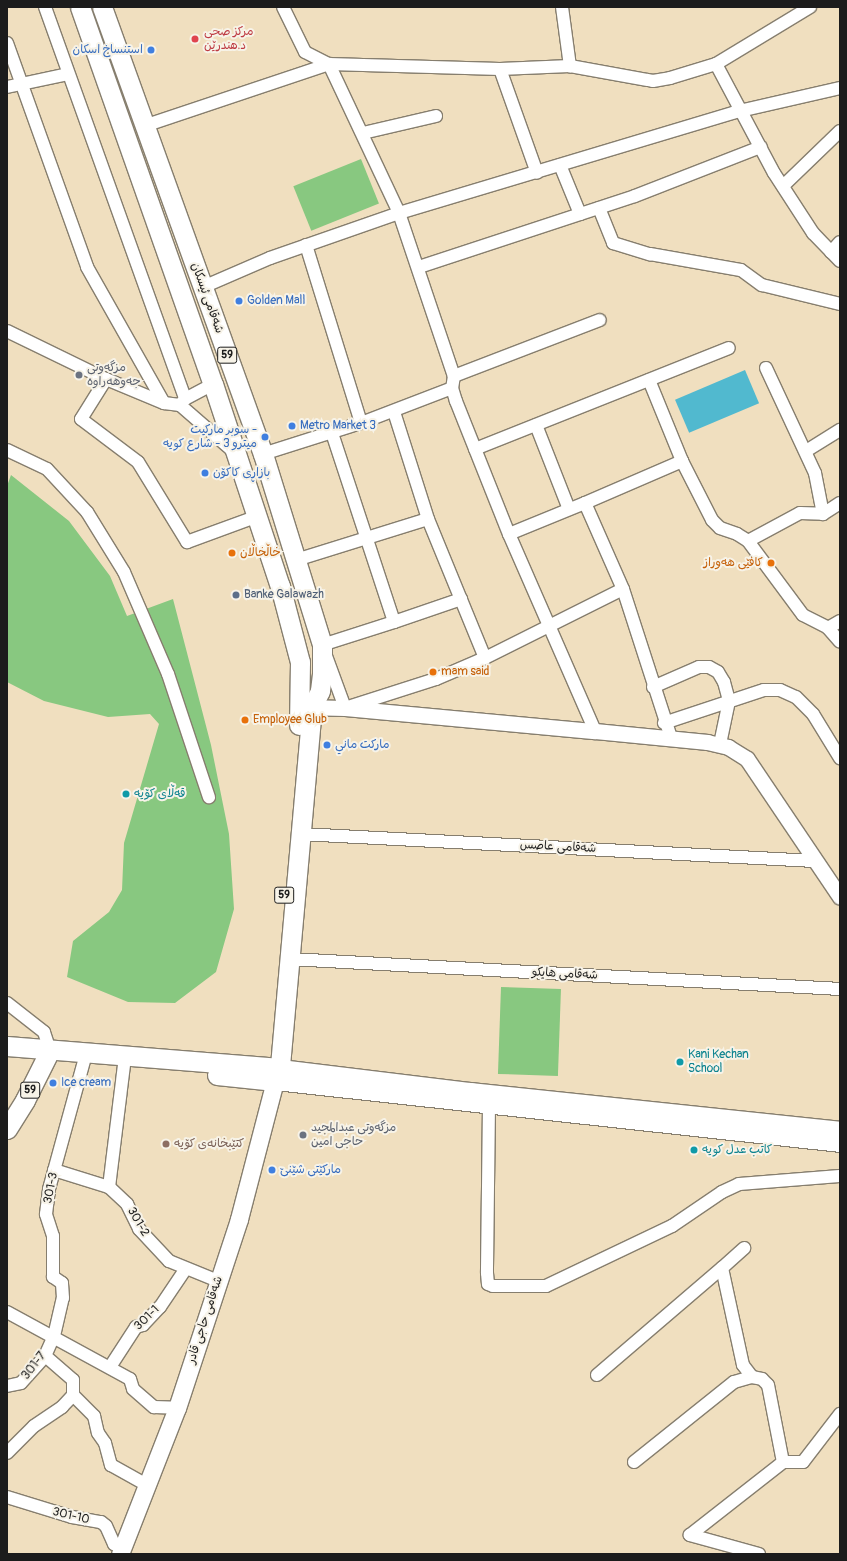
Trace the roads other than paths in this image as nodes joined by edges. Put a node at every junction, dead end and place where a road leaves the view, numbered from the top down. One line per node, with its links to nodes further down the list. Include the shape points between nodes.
1 (45, 7): 12 (street)
2 (82, 7): 42 (main road, شەقامی ئیسکان / 59)
3 (102, 7): 18 (main road, شەقامی ئیسکان / 59)
4 (283, 7): 8 (street, via 305,52)
5 (562, 7): 10 (street)
6 (810, 7): 9 (street)
7 (7, 43): 13 (street)
8 (329, 64): 11 (street); 18 (street); 20 (street)
9 (716, 64): 10 (street, via 654,81); 16 (street)
10 (570, 66): 11 (street)
11 (500, 69): 23 (street)
12 (68, 74): 13 (street); 43 (street)
13 (22, 82): 14 (street); 44 (street, via 87,267)
14 (7, 87)
15 (840, 88): 16 (street)
16 (742, 110): 21 (street); 22 (street)
17 (436, 116): 20 (street)
18 (144, 126): 33 (main road, شەقامی ئیسکان / 59)
19 (840, 132): 24 (street)
20 (363, 133): 26 (street)
21 (761, 147): 24 (street); 25 (street)
22 (560, 165): 23 (street); 27 (street)
23 (537, 173): 26 (street)
24 (783, 186): 30 (street, via 813,233)
25 (599, 208): 27 (street); 34 (street, via 613,243 650,254 741,270 762,285)
26 (399, 213): 29 (street); 32 (street)
27 (580, 214): 32 (street)
28 (840, 242): 30 (street)
29 (306, 245): 33 (street); 46 (street)
30 (831, 252): 31 (street)
31 (840, 261)
32 (419, 267): 41 (street)
33 (203, 287): 53 (main road, شەقامی ئیسکان / 59)
34 (840, 304)
35 (600, 320): 41 (street)
36 (7, 330): 39 (street)
37 (729, 348): 40 (street)
38 (766, 368): 52 (street)
39 (106, 379): 44 (street); 60 (street, via 81,419 138,462 187,542)
40 (649, 380): 47 (street); 55 (street)
41 (453, 382): 45 (street); 50 (street)
42 (213, 384): 43 (street); 54 (main road, شەقامی ئیسکان / 59)
43 (182, 402): 44 (street); 54 (street)
44 (164, 403)
45 (394, 412): 46 (street); 61 (street)
46 (361, 423): 49 (street)
47 (536, 425): 50 (street); 58 (street)
48 (840, 430): 52 (street)
49 (332, 433): 53 (street); 63 (street)
50 (475, 449): 62 (street)
51 (7, 450): 85 (street, via 46,469 87,512 124,572 168,674)
52 (806, 451): 59 (street, via 820,491)
53 (263, 454): 65 (main road, شەقامی ئیسکان / 59)
54 (238, 456): 60 (main road, شەقامی ئیسکان / 59)
55 (682, 461): 56 (street); 64 (street, via 712,520 720,528 737,534)
56 (585, 503): 58 (street); 66 (street)
57 (840, 503): 59 (street)
58 (569, 509): 62 (street)
59 (823, 514): 64 (street, via 800,513)
60 (258, 516): 74 (main road, شەقامی ئیسکان / 59)
61 (428, 519): 63 (street); 67 (street)
62 (509, 534): 70 (street)
63 (365, 538): 65 (street); 69 (street)
64 (748, 542): 71 (street, via 803,615)
65 (296, 560): 73 (main road, شەقامی ئیسکان / 59)
66 (623, 589): 70 (street); 76 (street)
67 (461, 599): 69 (street); 75 (street)
68 (840, 621): 71 (street)
69 (394, 622): 73 (street)
70 (549, 625): 75 (street); 81 (street)
71 (828, 628): 72 (street)
72 (840, 642)
73 (322, 645): 74 (main road); 78 (main road, شەقامی ئیسکان / 59, via 320,691); 79 (street)
74 (298, 653): 78 (main road, شەقامی ئیسکان / 59)
75 (485, 658): 79 (street, via 436,679)
76 (653, 687): 77 (street, via 699,667 709,667 718,672 724,682); 80 (street)
77 (729, 701): 80 (street); 83 (street); 84 (street, via 764,690 780,690 796,697 814,714)
78 (306, 707): 79 (street); 86 (main road, 59); 96 (main road, 59)
79 (345, 708): 81 (street)
80 (664, 723): 82 (street)
81 (595, 730): 82 (street)
82 (671, 738): 83 (street)
83 (720, 744): 87 (street, via 736,750 747,759)
84 (839, 754)
85 (209, 797)
86 (301, 834): 87 (street, شه‌قامی عاصس); 89 (main road, 59)
87 (815, 861): 88 (street)
88 (840, 897)
89 (290, 959): 90 (street, شه‌قامی هایكو); 96 (main road, 59)
90 (840, 989)
91 (7, 1003): 93 (street, via 44,1032)
92 (7, 1046): 93 (main road)
93 (48, 1054): 94 (main road); 96 (main road); 98 (main road, 59)
94 (84, 1061): 95 (main road); 100 (street, 301-3)
95 (124, 1065): 96 (main road); 102 (street)
96 (275, 1072): 97 (main road); 99 (main road, via 471,1091); 106 (main road, شەقامی حاجی قادر, via 239,1219)
97 (489, 1105): 99 (main road); 101 (street, via 487,1273 488,1284 493,1286 546,1286 672,1226 722,1192 739,1184)
98 (7, 1129)
99 (836, 1139)
100 (54, 1170): 102 (street, 301-2); 108 (street, 301-3, via 46,1214 53,1236 53,1277 62,1283 63,1298)
101 (840, 1176)
102 (109, 1187): 105 (street, 301-2, via 127,1204 149,1241 169,1262)
103 (744, 1248): 104 (street)
104 (722, 1268): 111 (street); 112 (street, via 743,1365)
105 (185, 1270): 106 (street, 301-2); 110 (street, 301-1, via 160,1307 143,1325 136,1328)
106 (218, 1281): 115 (main road, شەقامی حاجی قادر)
107 (7, 1312): 108 (street)
108 (54, 1336): 109 (street, 301-7); 110 (street)
109 (45, 1356): 113 (street, 301-7, via 21,1383); 114 (street, via 73,1380)
110 (110, 1367): 115 (street, via 130,1379 134,1389 154,1407)
111 (597, 1376)
112 (752, 1376): 118 (street, via 734,1382); 119 (street, via 762,1379 768,1385)
113 (7, 1386)
114 (73, 1395): 117 (street, via 62,1407 34,1426); 120 (street, via 94,1416 98,1434 105,1443 111,1465)
115 (177, 1408): 120 (main road, شەقامی حاجی قادر)
116 (840, 1414): 119 (street, via 803,1462)
117 (7, 1452)
118 (634, 1462)
119 (783, 1462): 123 (street, via 690,1535)
120 (147, 1485): 122 (main road, شەقامی حاجی قادر)
121 (7, 1497): 122 (street, 301-10, via 72,1517 101,1522)
122 (121, 1552)
123 (759, 1554)

